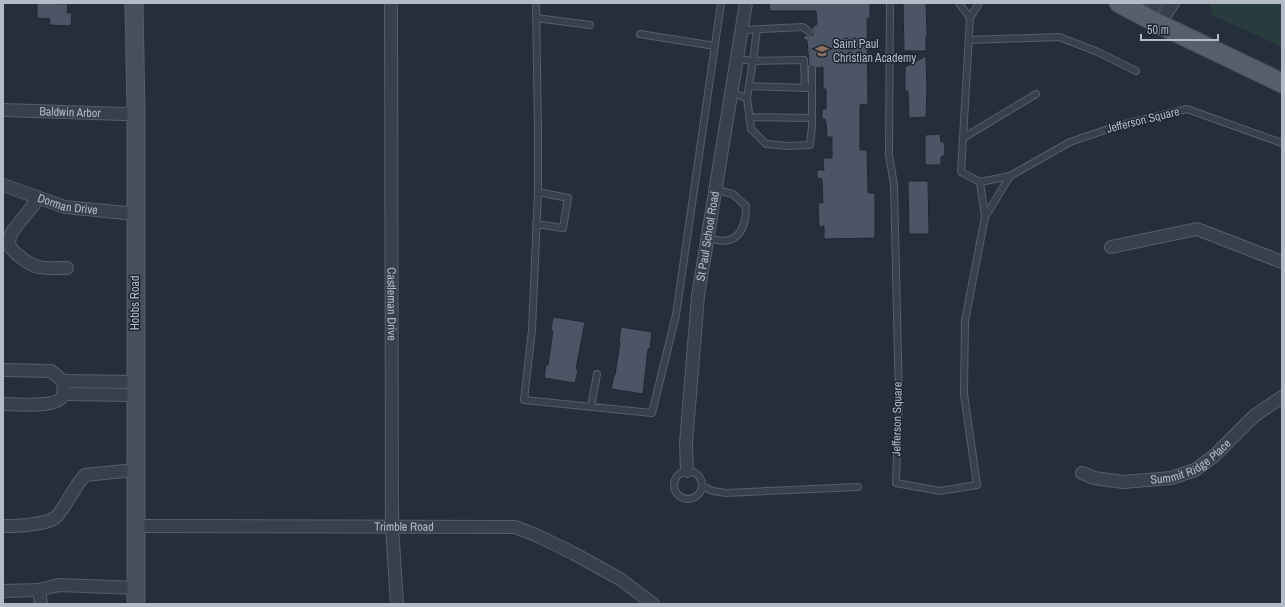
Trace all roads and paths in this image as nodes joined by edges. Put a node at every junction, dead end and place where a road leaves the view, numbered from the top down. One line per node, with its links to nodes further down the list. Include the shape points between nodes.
1 (134, 3): 33 (street, Hobbs Road)
2 (391, 3): 66 (street, Castleman Drive)
3 (536, 3): 12 (lane)
4 (721, 3): 20 (lane)
5 (746, 3): 16 (street, St Paul School Road)
6 (890, 3): 45 (lane, Jefferson Square, via 889,155 894,185 899,401 896,483 940,491 977,485 964,394 965,321)
7 (960, 3): 13 (lane)
8 (979, 3): 13 (lane)
9 (1119, 3): 11 (main road)
10 (1173, 3): 11 (street)
11 (1153, 15): 25 (main road)
12 (536, 18): 14 (lane); 42 (lane)
13 (970, 18): 19 (lane)
14 (590, 25)
15 (757, 29): 16 (lane); 17 (lane, via 803,28); 22 (lane)
16 (742, 30): 21 (street, St Paul School Road)
17 (809, 32)
18 (640, 34): 20 (lane)
19 (969, 40): 24 (lane, via 1058,37 1098,52); 36 (lane)
20 (715, 46): 58 (lane, via 676,315 652,413)
21 (737, 59): 22 (lane); 29 (street, St Paul School Road)
22 (753, 61): 26 (lane); 27 (lane, via 804,60)
23 (812, 68): 28 (lane)
24 (1136, 71)
25 (1282, 82)
26 (749, 86): 27 (lane); 31 (lane)
27 (805, 88): 28 (lane)
28 (812, 88): 35 (lane)
29 (732, 93): 31 (lane); 41 (street, St Paul School Road)
30 (1036, 94): 36 (lane)
31 (747, 98): 34 (lane)
32 (3, 110): 33 (street, Baldwin Arbor, via 124,114)
33 (136, 112): 44 (street, Hobbs Road)
34 (749, 117): 35 (lane); 35 (lane, via 751,129 766,144 789,146 810,145)
35 (812, 118)
36 (963, 138): 39 (lane, via 961,172)
37 (1282, 142): 38 (lane, Jefferson Square, via 1187,109 1117,126 1070,142)
38 (1010, 176): 39 (lane, Jefferson Square); 45 (lane, Jefferson Square)
39 (980, 182): 45 (lane, Jefferson Square)
40 (3, 185): 43 (street, Dorman Drive)
41 (716, 190): 47 (street, St Paul School Road); 47 (lane, via 733,194 746,206 746,220 734,239 723,241)
42 (538, 192): 46 (lane); 46 (lane, via 568,198 563,228)
43 (38, 198): 44 (street, Dorman Drive, via 65,207); 50 (street, via 12,232 9,246 33,266)
44 (136, 214): 54 (street, Hobbs Road)
45 (985, 217)
46 (536, 224): 58 (lane, via 532,330 524,400)
47 (708, 238): 60 (street, St Paul School Road, via 697,304 686,443)
48 (1111, 247): 49 (street, via 1197,229)
49 (1282, 262)
50 (68, 268)
51 (3, 370): 53 (street, via 51,371)
52 (597, 374): 58 (lane)
53 (63, 381): 54 (street); 55 (street)
54 (135, 389): 55 (street); 59 (street, Hobbs Road)
55 (63, 394): 57 (street, via 56,402 47,404)
56 (1282, 397): 61 (street, Summit Ridge Place, via 1254,416 1214,456 1195,470 1171,478 1123,482 1094,478)
57 (3, 404)
58 (591, 407)
59 (135, 470): 64 (street, via 85,475 77,483 56,517 40,524); 65 (street, Hobbs Road)
60 (687, 471): 62 (lane, via 699,476); 62 (lane, via 675,480 677,493 684,498 692,498 698,494)
61 (1082, 473)
62 (702, 486): 63 (lane, via 726,493)
63 (858, 487)
64 (3, 526)
65 (136, 526): 66 (street, Trimble Road); 69 (street, Hobbs Road)
66 (392, 527): 71 (street, Castleman Drive); 72 (street, Trimble Road, via 515,527 573,553 620,579)
67 (39, 590): 68 (street); 69 (street, via 59,585); 70 (street)
68 (3, 591)
69 (136, 596)
70 (41, 604)
71 (397, 604)
72 (652, 604)

